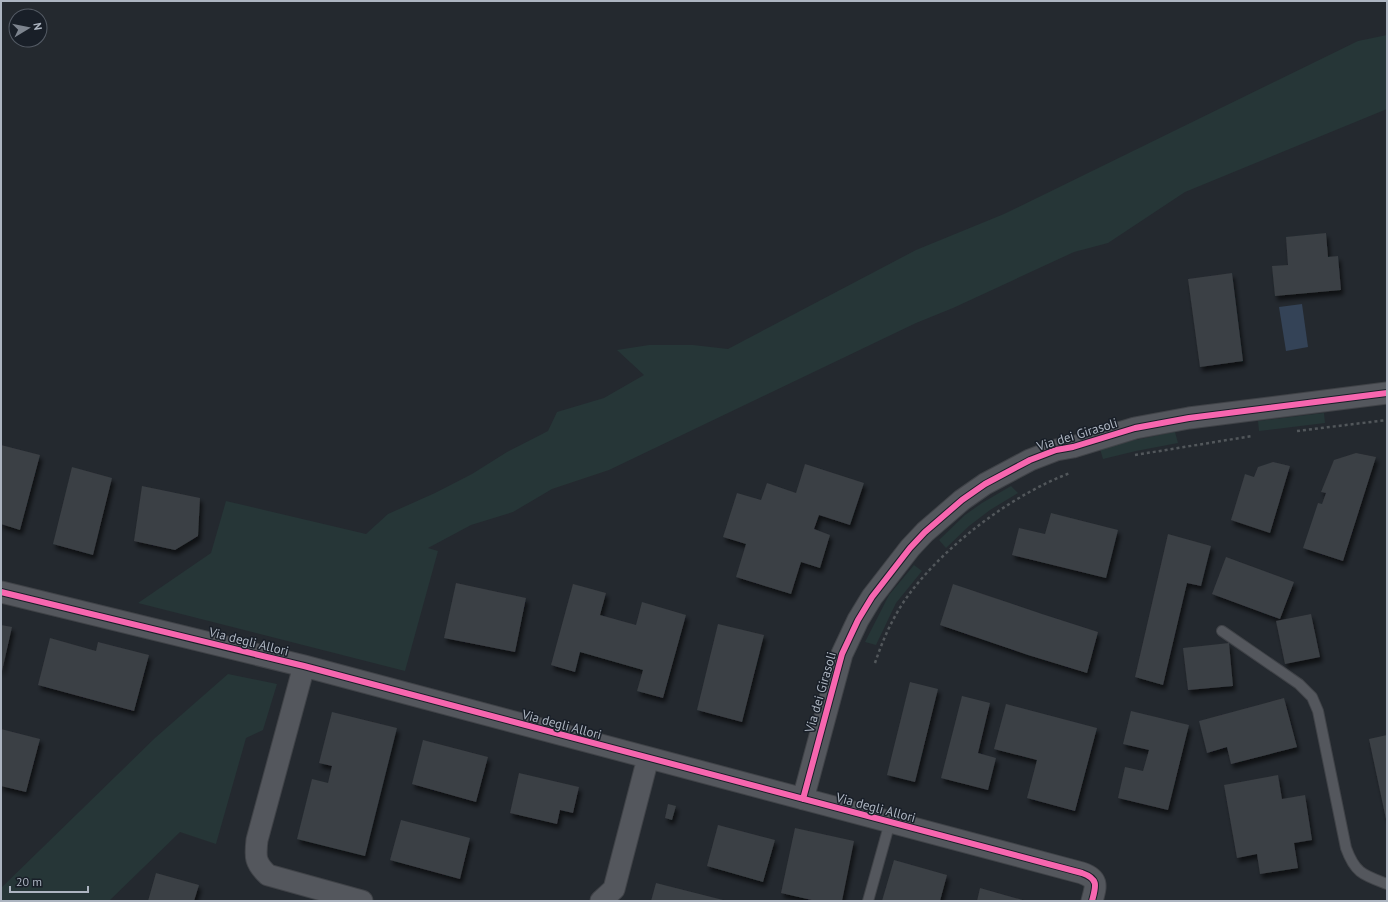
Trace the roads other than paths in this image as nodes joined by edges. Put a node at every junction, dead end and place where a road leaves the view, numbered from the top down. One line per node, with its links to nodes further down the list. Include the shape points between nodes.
1 (1387, 394): 6 (street, Via dei Girasoli, via 1189,418 1135,428 1056,450 1030,460 985,484 962,500 910,548 858,620 842,654)
2 (1, 592): 4 (street, Via degli Allori)
3 (1222, 631): 8 (lane, via 1299,684 1312,697 1318,711 1346,848 1351,861 1358,870)
4 (304, 666): 5 (street, Via degli Allori); 9 (street, Via degli Allori, via 258,840 257,861 268,875)
5 (648, 758): 6 (street, Via degli Allori); 10 (street, via 614,889)
6 (803, 799): 7 (street, Via degli Allori)
7 (890, 822): 11 (lane); 12 (street, Via degli Allori, via 1090,875 1095,884)
8 (1387, 884)
9 (362, 901)
10 (601, 901)
11 (868, 901)
12 (1092, 901)

